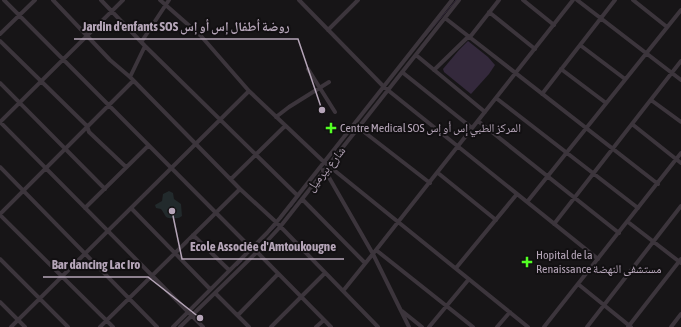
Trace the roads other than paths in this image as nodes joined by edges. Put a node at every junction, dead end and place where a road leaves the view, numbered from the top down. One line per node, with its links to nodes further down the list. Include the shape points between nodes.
1 (4, 0): 22 (street)
2 (35, 0): 22 (street)
3 (53, 0): 29 (street)
4 (101, 0): 20 (street)
5 (123, 0): 20 (street)
6 (160, 0): 18 (street)
7 (169, 0): 18 (street)
8 (299, 0): 27 (street)
9 (358, 0): 27 (street)
10 (452, 0): 54 (street, شارع بيرميل)
11 (459, 0): 23 (street, شارع بيرميل)
12 (499, 0): 21 (street)
13 (523, 0): 25 (street)
14 (573, 0): 25 (street)
15 (577, 0): 24 (street)
16 (615, 0): 24 (street)
17 (633, 0): 26 (street)
18 (165, 4): 32 (street); 55 (street, via 201,36)
19 (681, 10): 26 (street)
20 (112, 12): 29 (street); 32 (street)
21 (489, 12): 30 (street); 35 (street)
22 (19, 15): 28 (street); 38 (street)
23 (445, 18): 30 (street); 37 (street, شارع بيرميل)
24 (601, 18): 33 (street); 36 (street)
25 (554, 25): 35 (street)
26 (667, 27): 36 (street)
27 (328, 30): 54 (street)
28 (0, 34)
29 (86, 36): 38 (street); 46 (street)
30 (469, 37): 42 (street); 45 (street)
31 (0, 41): 50 (street)
32 (142, 41): 34 (street)
33 (580, 45): 40 (street); 47 (street)
34 (145, 46): 46 (street); 65 (street)
35 (535, 48): 45 (street)
36 (646, 53): 44 (street); 47 (street)
37 (416, 55): 42 (street); 43 (street, شارع بيرميل)
38 (63, 59): 50 (street); 61 (street)
39 (681, 61): 44 (street)
40 (561, 68): 56 (street); 60 (street)
41 (308, 69): 53 (street)
42 (434, 70): 63 (street)
43 (402, 72): 54 (street, شارع بيرميل); 72 (street)
44 (671, 72): 48 (street); 58 (street)
45 (516, 73): 56 (street); 57 (street)
46 (130, 77): 49 (street)
47 (625, 79): 60 (street)
48 (681, 80)
49 (133, 81): 61 (street); 74 (street)
50 (40, 82): 59 (street); 69 (street)
51 (329, 82): 53 (street)
52 (0, 83): 59 (street)
53 (320, 88): 62 (street); 64 (street)
54 (386, 89): 71 (street, شارع بيرميل); 76 (street); 83 (street, شارع بيرميل)
55 (248, 91): 64 (street); 65 (street)
56 (542, 94): 73 (street)
57 (496, 98): 63 (street); 79 (street)
58 (651, 100): 67 (street); 68 (street)
59 (20, 102): 77 (street); 90 (street, via 0,122)
60 (606, 103): 73 (street)
61 (108, 106): 69 (street); 75 (street)
62 (334, 112)
63 (485, 112): 66 (street)
64 (276, 117): 70 (street)
65 (219, 119): 74 (street); 81 (street)
66 (478, 121): 72 (street); 94 (street)
67 (681, 122)
68 (632, 124): 78 (street); 82 (street)
69 (87, 126): 77 (street); 87 (street, via 89,132)
70 (285, 126): 81 (street); 83 (street)
71 (359, 128): 85 (street, شارع بيرميل); 96 (street)
72 (472, 128): 76 (street)
73 (586, 128): 78 (street); 79 (street)
74 (195, 144): 88 (street); 95 (street)
75 (148, 146): 87 (street); 88 (street)
76 (458, 147): 92 (street); 101 (street)
77 (66, 149): 90 (street); 98 (street)
78 (612, 149): 93 (street); 97 (street)
79 (567, 152): 93 (street); 94 (street)
80 (681, 154): 82 (street)
81 (255, 155): 95 (street); 102 (street)
82 (676, 160): 84 (street); 97 (street)
83 (324, 162): 85 (street); 89 (street, شارع بيرميل)
84 (681, 163)
85 (328, 166): 91 (street, شارع بيرميل); 114 (street)
86 (0, 167): 100 (street)
87 (126, 167): 98 (street)
88 (171, 168): 108 (street); 110 (street)
89 (320, 168): 91 (street); 102 (street, شارع بيرميل)
90 (46, 169): 100 (street); 107 (street)
91 (324, 171): 104 (street, شارع بيرميل); 127 (street)
92 (438, 173): 96 (street); 112 (street)
93 (593, 173): 103 (street); 109 (street)
94 (548, 176): 103 (street); 105 (street)
95 (231, 179): 99 (street)
96 (430, 183): 114 (street)
97 (658, 184): 109 (street)
98 (105, 189): 107 (street)
99 (240, 189): 110 (street); 113 (street)
100 (23, 191): 111 (street); 126 (street)
101 (516, 194): 105 (street); 112 (street)
102 (297, 195): 113 (street, شارع بيرميل)
103 (574, 198): 116 (street); 119 (street)
104 (302, 200): 117 (street, شارع بيرميل); 131 (street)
105 (527, 202): 116 (street)
106 (681, 206): 121 (street)
107 (85, 208): 118 (street)
108 (130, 208): 118 (street); 125 (street)
109 (638, 208): 115 (street)
110 (215, 212): 120 (street); 122 (street)
111 (0, 215): 136 (street)
112 (496, 220): 132 (street)
113 (276, 222): 117 (street); 122 (street, شارع بيرميل)
114 (398, 222): 123 (street); 132 (street)
115 (628, 222): 119 (street); 121 (street)
116 (554, 224): 129 (street)
117 (280, 227): 124 (street, شارع بيرميل); 134 (street)
118 (108, 230): 126 (street); 137 (street)
119 (619, 233): 129 (street)
120 (193, 235): 125 (street); 133 (street)
121 (653, 242): 130 (street); 148 (street)
122 (251, 248): 133 (street, شارع بيرميل)
123 (376, 250): 127 (street); 147 (street)
124 (257, 252): 135 (street); 142 (street, شارع بيرميل)
125 (176, 253): 137 (street); 140 (street)
126 (84, 254): 136 (street); 145 (street)
127 (373, 254): 131 (street); 149 (street)
128 (0, 259): 144 (street)
129 (598, 259): 139 (street)
130 (680, 261): 180 (street)
131 (366, 263): 141 (street)
132 (456, 268): 138 (street)
133 (228, 270): 140 (street, شارع بيرميل)
134 (325, 273): 141 (street); 143 (street)
135 (278, 274): 143 (street); 153 (street)
136 (61, 276): 144 (street); 157 (street)
137 (153, 276): 145 (street); 150 (street)
138 (469, 279): 147 (street); 151 (street)
139 (578, 284): 148 (street); 178 (street)
140 (210, 289): 150 (street, شارع بيرميل)
141 (343, 291): 171 (street)
142 (215, 293): 153 (street); 154 (street, شارع بيرميل)
143 (302, 297): 156 (street); 168 (street)
144 (40, 298): 155 (street); 160 (street)
145 (129, 298): 157 (street); 163 (street)
146 (0, 302): 155 (street)
147 (446, 306): 174 (street); 175 (street)
148 (604, 306): 179 (street); 180 (street)
149 (400, 309): 172 (street); 173 (street)
150 (188, 312): 154 (street); 164 (street, شارع بيرميل)
151 (510, 312): 176 (street); 177 (street)
152 (681, 314): 181 (street)
153 (238, 315): 167 (street)
154 (192, 316): 165 (street, شارع بيرميل); 166 (street)
155 (18, 320): 158 (street); 159 (street)
156 (324, 320): 169 (street); 170 (street)
157 (106, 321): 161 (street); 162 (street)
158 (11, 327)
159 (25, 327)
160 (68, 327)
161 (100, 327)
162 (113, 327)
163 (157, 327)
164 (173, 327)
165 (180, 327)
166 (204, 327)
167 (249, 327)
168 (271, 327)
169 (316, 327)
170 (331, 327)
171 (378, 327)
172 (409, 327)
173 (422, 327)
174 (429, 327)
175 (473, 327)
176 (497, 327)
177 (528, 327)
178 (544, 327)
179 (587, 327)
180 (629, 327)
181 (671, 327)

